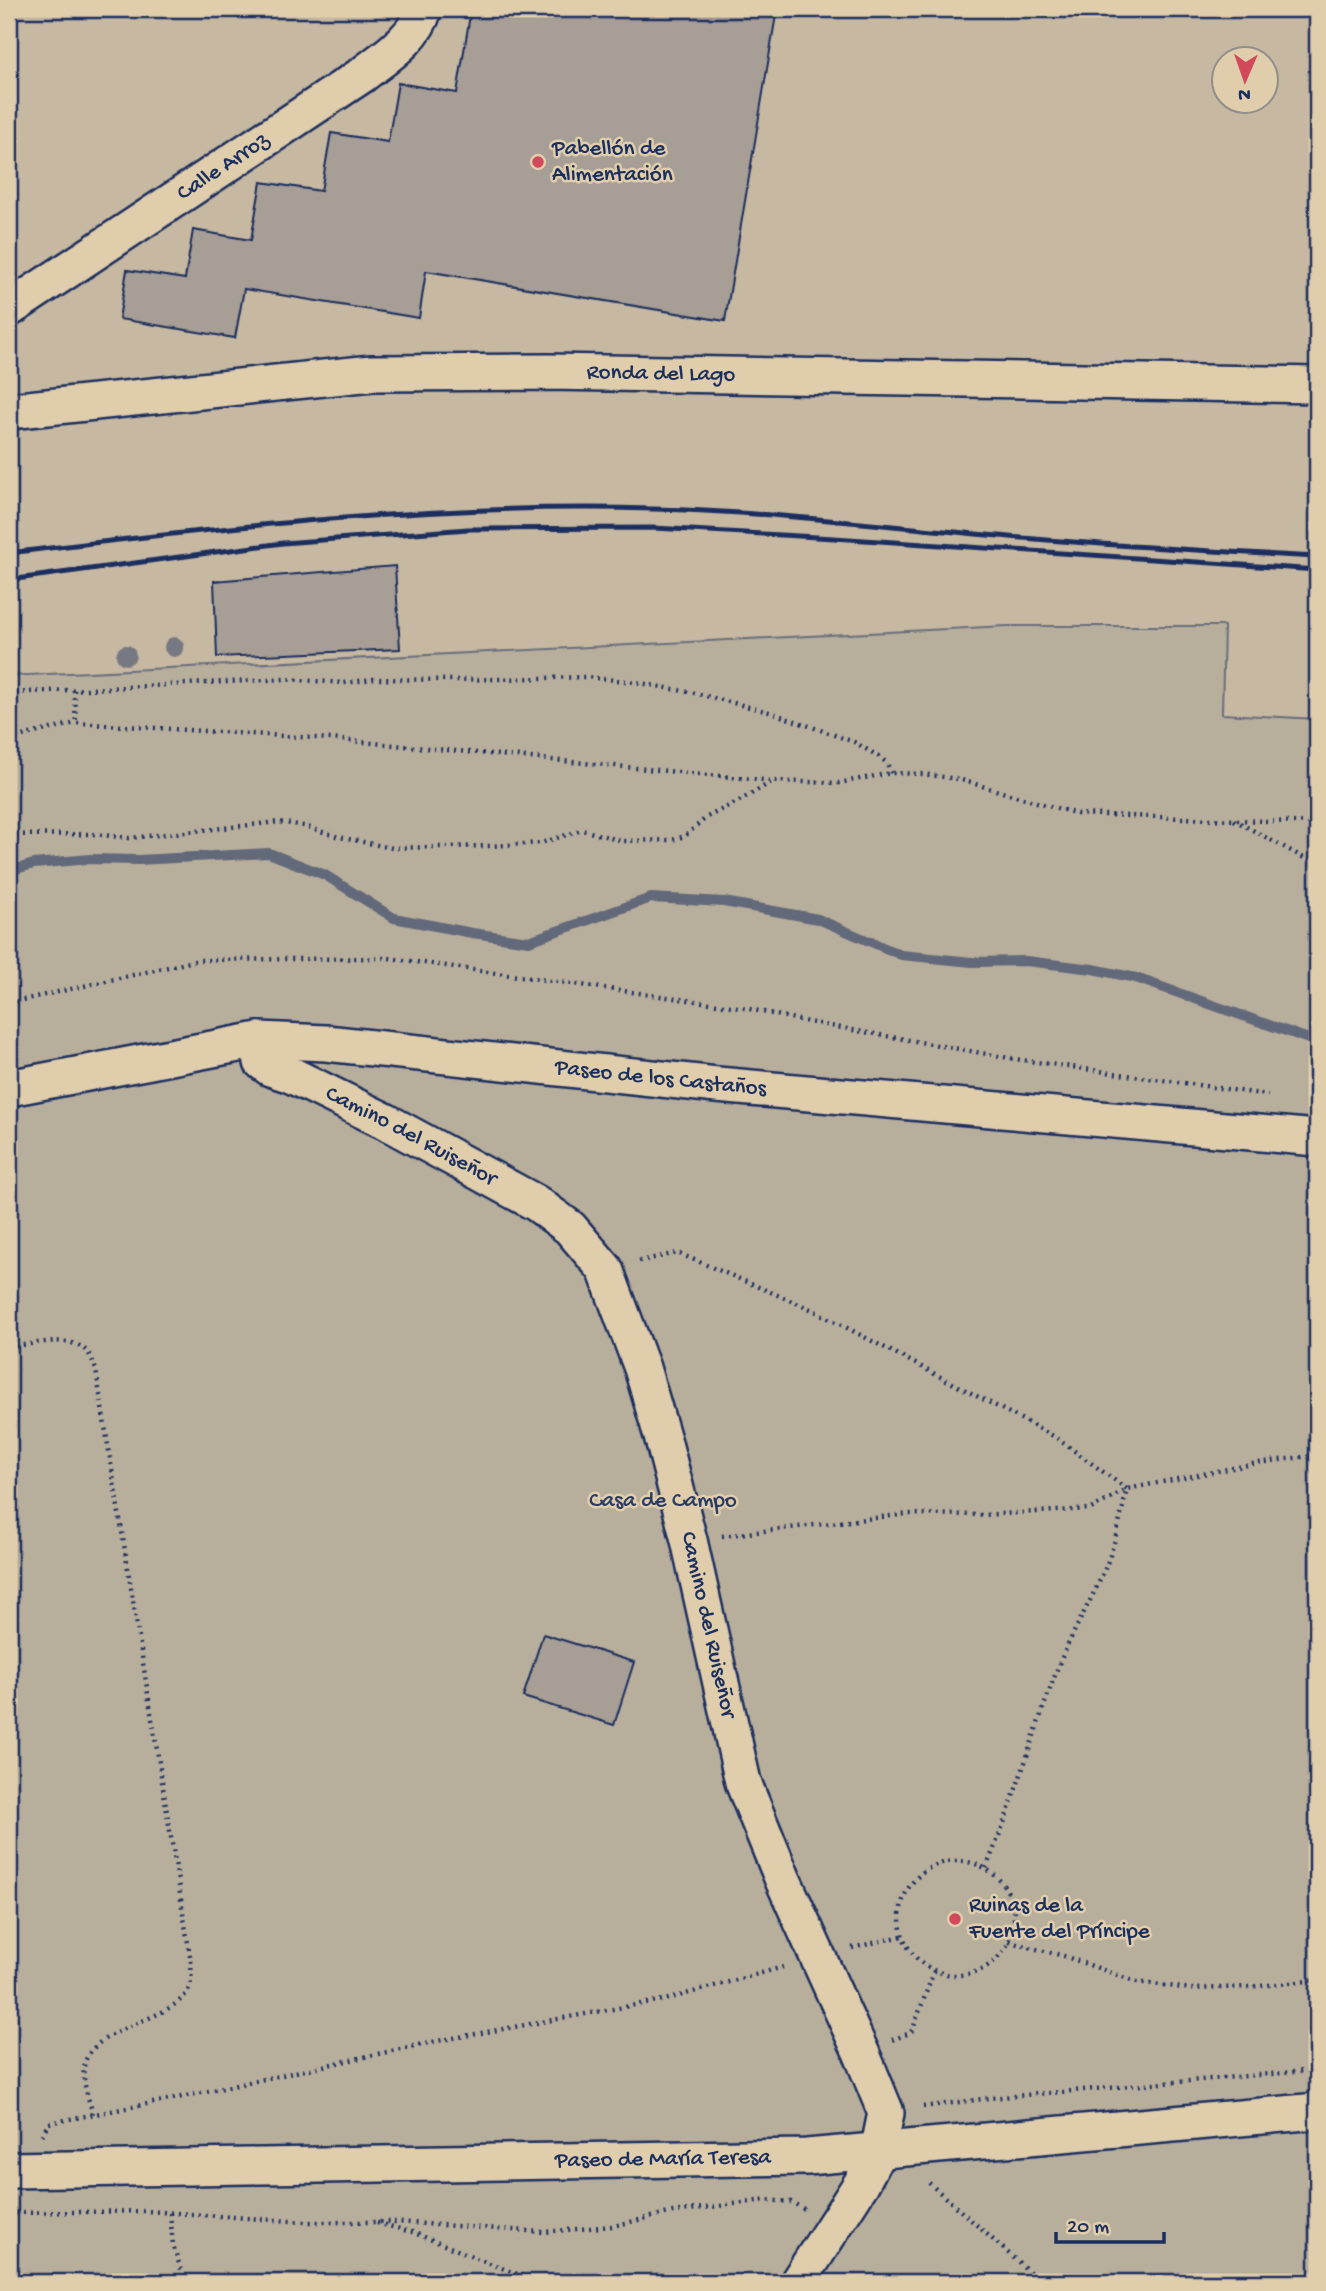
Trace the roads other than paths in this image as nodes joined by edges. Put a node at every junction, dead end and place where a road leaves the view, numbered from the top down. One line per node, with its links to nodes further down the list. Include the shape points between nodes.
1 (424, 9): 2 (street, Calle Arroz, via 413,31 362,75)
2 (9, 309)
3 (1317, 385): 4 (street, Ronda del Lago, via 372,373)
4 (9, 411)
5 (259, 1040): 6 (street, Paseo de los Castaños); 7 (street, Paseo de los Castaños); 9 (street, Camino del Ruiseñor, via 262,1062 270,1068 385,1121 537,1203 570,1228 605,1269 642,1368 689,1540 743,1782 886,2113)
6 (9, 1088)
7 (1317, 1138)
8 (1317, 2111): 9 (street, Paseo de María Teresa)
9 (878, 2152): 10 (street, Paseo de María Teresa, via 807,2157); 11 (street)
10 (9, 2170)
11 (799, 2282)

